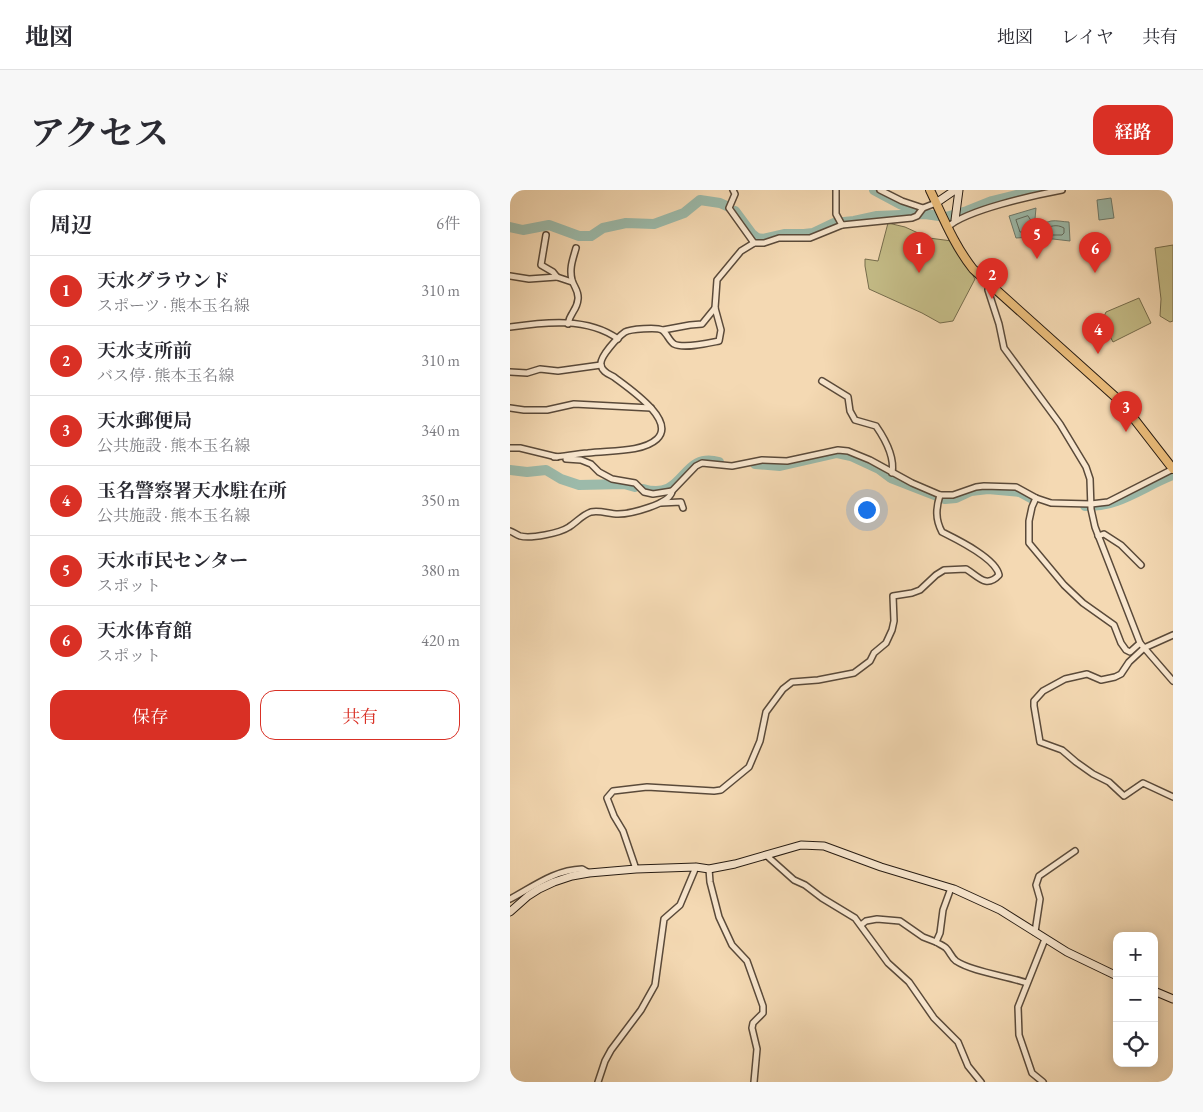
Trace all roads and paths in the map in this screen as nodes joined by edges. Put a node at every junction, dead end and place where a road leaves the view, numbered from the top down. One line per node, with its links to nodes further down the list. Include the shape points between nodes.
1 (733, 190): 13 (street, via 735,194 729,208)
2 (836, 190): 10 (street, via 836,214)
3 (880, 190): 8 (street)
4 (930, 190): 7 (main road)
5 (956, 190): 7 (street); 9 (street)
6 (1062, 190): 9 (street)
7 (936, 203): 8 (street); 11 (main road)
8 (922, 209): 10 (street, via 912,218)
9 (955, 218): 11 (street)
10 (841, 223): 13 (street, via 810,238 779,238)
11 (946, 224): 18 (main road, via 964,258)
12 (546, 235): 16 (street, via 541,265)
13 (754, 243): 19 (street, via 741,251 717,280)
14 (576, 248): 17 (street, via 570,266)
15 (510, 276): 16 (street, via 529,279)
16 (556, 277): 17 (street)
17 (572, 282): 20 (street, via 579,296)
18 (989, 284): 31 (main road, via 1121,402); 37 (street, via 1004,348 1060,424 1086,467 1090,478)
19 (715, 308): 22 (street, via 702,324); 22 (street, via 721,330 719,341 682,346 674,344)
20 (568, 324): 21 (street, via 538,323); 23 (street, via 593,326)
21 (510, 327)
22 (663, 330): 23 (street, via 631,330)
23 (618, 339): 24 (street, via 601,360)
24 (601, 366): 25 (street); 28 (street, via 603,371)
25 (510, 372)
26 (822, 380): 32 (street, via 848,397 850,411 856,420 876,426 889,451)
27 (510, 408): 28 (street, via 547,410 574,404)
28 (652, 408): 30 (street, via 662,428 657,439 636,448)
29 (510, 448): 30 (street)
30 (554, 457): 33 (street, via 586,462 612,479 638,485 644,492)
31 (1173, 469): 37 (street, via 1108,502)
32 (892, 473): 33 (street, via 870,460 838,450 787,461 762,460 732,466 702,463); 34 (street)
33 (672, 491): 36 (street, via 669,498)
34 (940, 495): 35 (street, via 953,495 984,486 1016,487); 50 (street, via 936,516 942,532 994,565 999,575 987,582 966,569 944,570 920,590 893,596 894,622 886,643 854,673 792,682 783,689 766,712 750,767 721,790 647,787 613,791 606,798 623,831)
35 (1036, 499): 37 (street); 43 (street, via 1028,521 1029,543 1035,552 1083,603 1114,625 1126,650 1130,652)
36 (658, 503): 38 (street, via 681,502); 39 (street, via 621,514 590,513 555,533 521,536)
37 (1091, 506): 40 (street)
38 (683, 508)
39 (510, 531)
40 (1098, 536): 41 (street, via 1104,534); 43 (street)
41 (1141, 565)
42 (1173, 635): 44 (street)
43 (1140, 642): 44 (street)
44 (1144, 648): 45 (street); 46 (street, via 1115,677 1101,680 1081,674 1044,691 1034,701 1040,742 1062,750 1109,782 1121,795 1143,783)
45 (1173, 681)
46 (1173, 797)
47 (1075, 851): 57 (street, via 1038,876 1036,885 1040,899)
48 (766, 855): 51 (street); 53 (street, via 801,845 824,846); 56 (street, via 794,880 852,914)
49 (696, 867): 50 (street); 51 (street); 64 (street, via 680,905 664,919 655,984 641,1010 611,1050)
50 (636, 869): 52 (street)
51 (709, 869): 65 (street, via 719,917 732,945 747,961 764,1006 752,1028 758,1049)
52 (589, 873): 54 (street, via 582,869 558,874 541,880); 55 (street, via 539,889)
53 (951, 888): 57 (street, via 1000,910); 59 (street)
54 (510, 899)
55 (510, 912)
56 (861, 926): 59 (street, via 866,921 877,919 900,921); 66 (street, via 888,963 910,982 934,1018 958,1042 968,1066)
57 (1035, 932): 58 (street)
58 (1045, 939): 60 (street); 61 (street)
59 (936, 942): 61 (street, via 946,948 956,961 980,971)
60 (1113, 974)
61 (1028, 983): 67 (street, via 1018,1007 1019,1035 1032,1073)
62 (1158, 992): 63 (street)
63 (1173, 998)
64 (598, 1082)
65 (754, 1082)
66 (982, 1082)
67 (1043, 1082)

